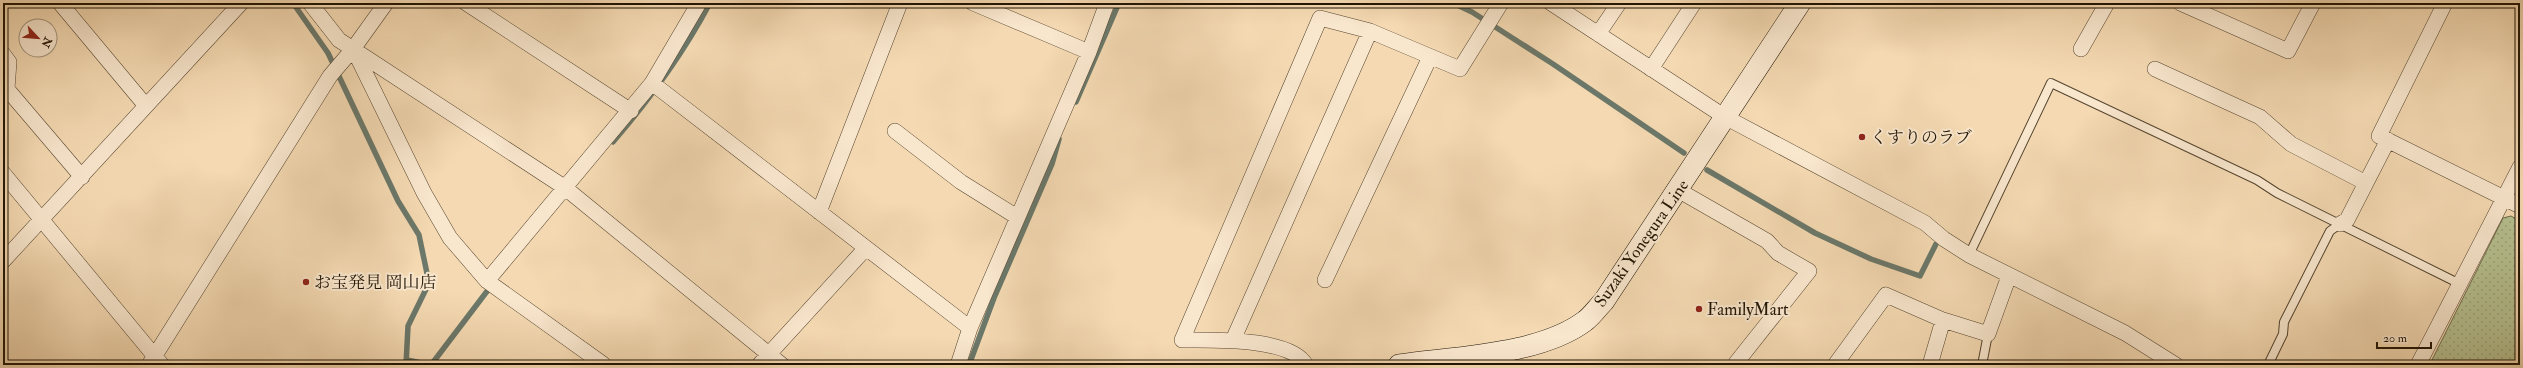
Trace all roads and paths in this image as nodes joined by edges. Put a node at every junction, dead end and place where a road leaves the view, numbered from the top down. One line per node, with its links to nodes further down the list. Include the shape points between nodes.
1 (60, 3): 29 (street)
2 (241, 3): 29 (street)
3 (310, 3): 21 (street, via 339,40)
4 (386, 3): 21 (street)
5 (466, 3): 30 (street)
6 (699, 3): 28 (street)
7 (900, 3): 42 (street)
8 (973, 3): 23 (street)
9 (1107, 3): 23 (street)
10 (1501, 3): 25 (street, via 1460,69)
11 (1619, 3): 20 (street)
12 (1694, 3): 26 (street)
13 (1800, 3): 31 (main road, Suzaki Yonegura Line)
14 (2107, 3): 22 (street)
15 (2180, 3): 16 (street, via 2288,51)
16 (2313, 3)
17 (2445, 3): 33 (street, via 2380,136)
18 (1557, 5): 20 (street)
19 (1370, 31): 25 (street); 56 (street); 56 (street, via 1320,18 1316,26 1182,340)
20 (1598, 34): 26 (street)
21 (353, 49): 38 (street); 51 (street, via 424,193 450,238); 58 (street, via 330,76)
22 (2081, 49)
23 (1089, 52): 43 (street)
24 (3, 54): 36 (street, via 10,62 7,89)
25 (1430, 57): 50 (street)
26 (1651, 69): 31 (street)
27 (2155, 69): 37 (street, via 2260,117 2291,144)
28 (656, 86): 30 (street); 42 (street)
29 (146, 106): 36 (street)
30 (631, 111): 38 (street)
31 (1725, 117): 39 (main road, Suzaki Yonegura Line); 47 (street, via 1924,222)
32 (895, 130): 43 (street, via 961,182)
33 (2388, 140): 37 (street); 40 (street)
34 (2520, 167): 40 (street)
35 (3, 173): 44 (street)
36 (82, 177): 44 (street)
37 (2366, 183): 45 (street, via 2347,220)
38 (568, 190): 51 (street); 57 (street)
39 (1678, 190): 59 (street, via 1767,241 1778,253 1809,271); 65 (main road, Suzaki Yonegura Line, via 1604,301 1585,321 1560,335 1536,344)
40 (2504, 198): 41 (street); 52 (street)
41 (2520, 206)
42 (819, 212): 46 (street)
43 (1017, 216): 54 (street)
44 (42, 220): 48 (street); 58 (street)
45 (2340, 224): 47 (lane, via 2257,180 2051,83); 52 (lane); 70 (lane, via 2330,231 2284,322 2283,334)
46 (866, 248): 54 (street); 57 (street)
47 (1968, 255): 49 (street)
48 (3, 261)
49 (2009, 276): 55 (street); 69 (street, via 2125,333)
50 (1325, 280)
51 (491, 283): 60 (street)
52 (2460, 284): 71 (street)
53 (1943, 320): 55 (street); 66 (street, via 1886,294); 67 (street)
54 (970, 328): 63 (street)
55 (1988, 334): 68 (lane)
56 (1233, 340): 64 (street, via 1284,349 1302,359)
57 (770, 353): 61 (street); 62 (street)
58 (155, 362)
59 (1736, 363)
60 (603, 364)
61 (759, 365)
62 (782, 365)
63 (958, 365)
64 (1306, 365)
65 (1399, 365)
66 (1835, 365)
67 (1930, 365)
68 (1982, 365)
69 (2176, 365)
70 (2268, 365)
71 (2418, 365)

